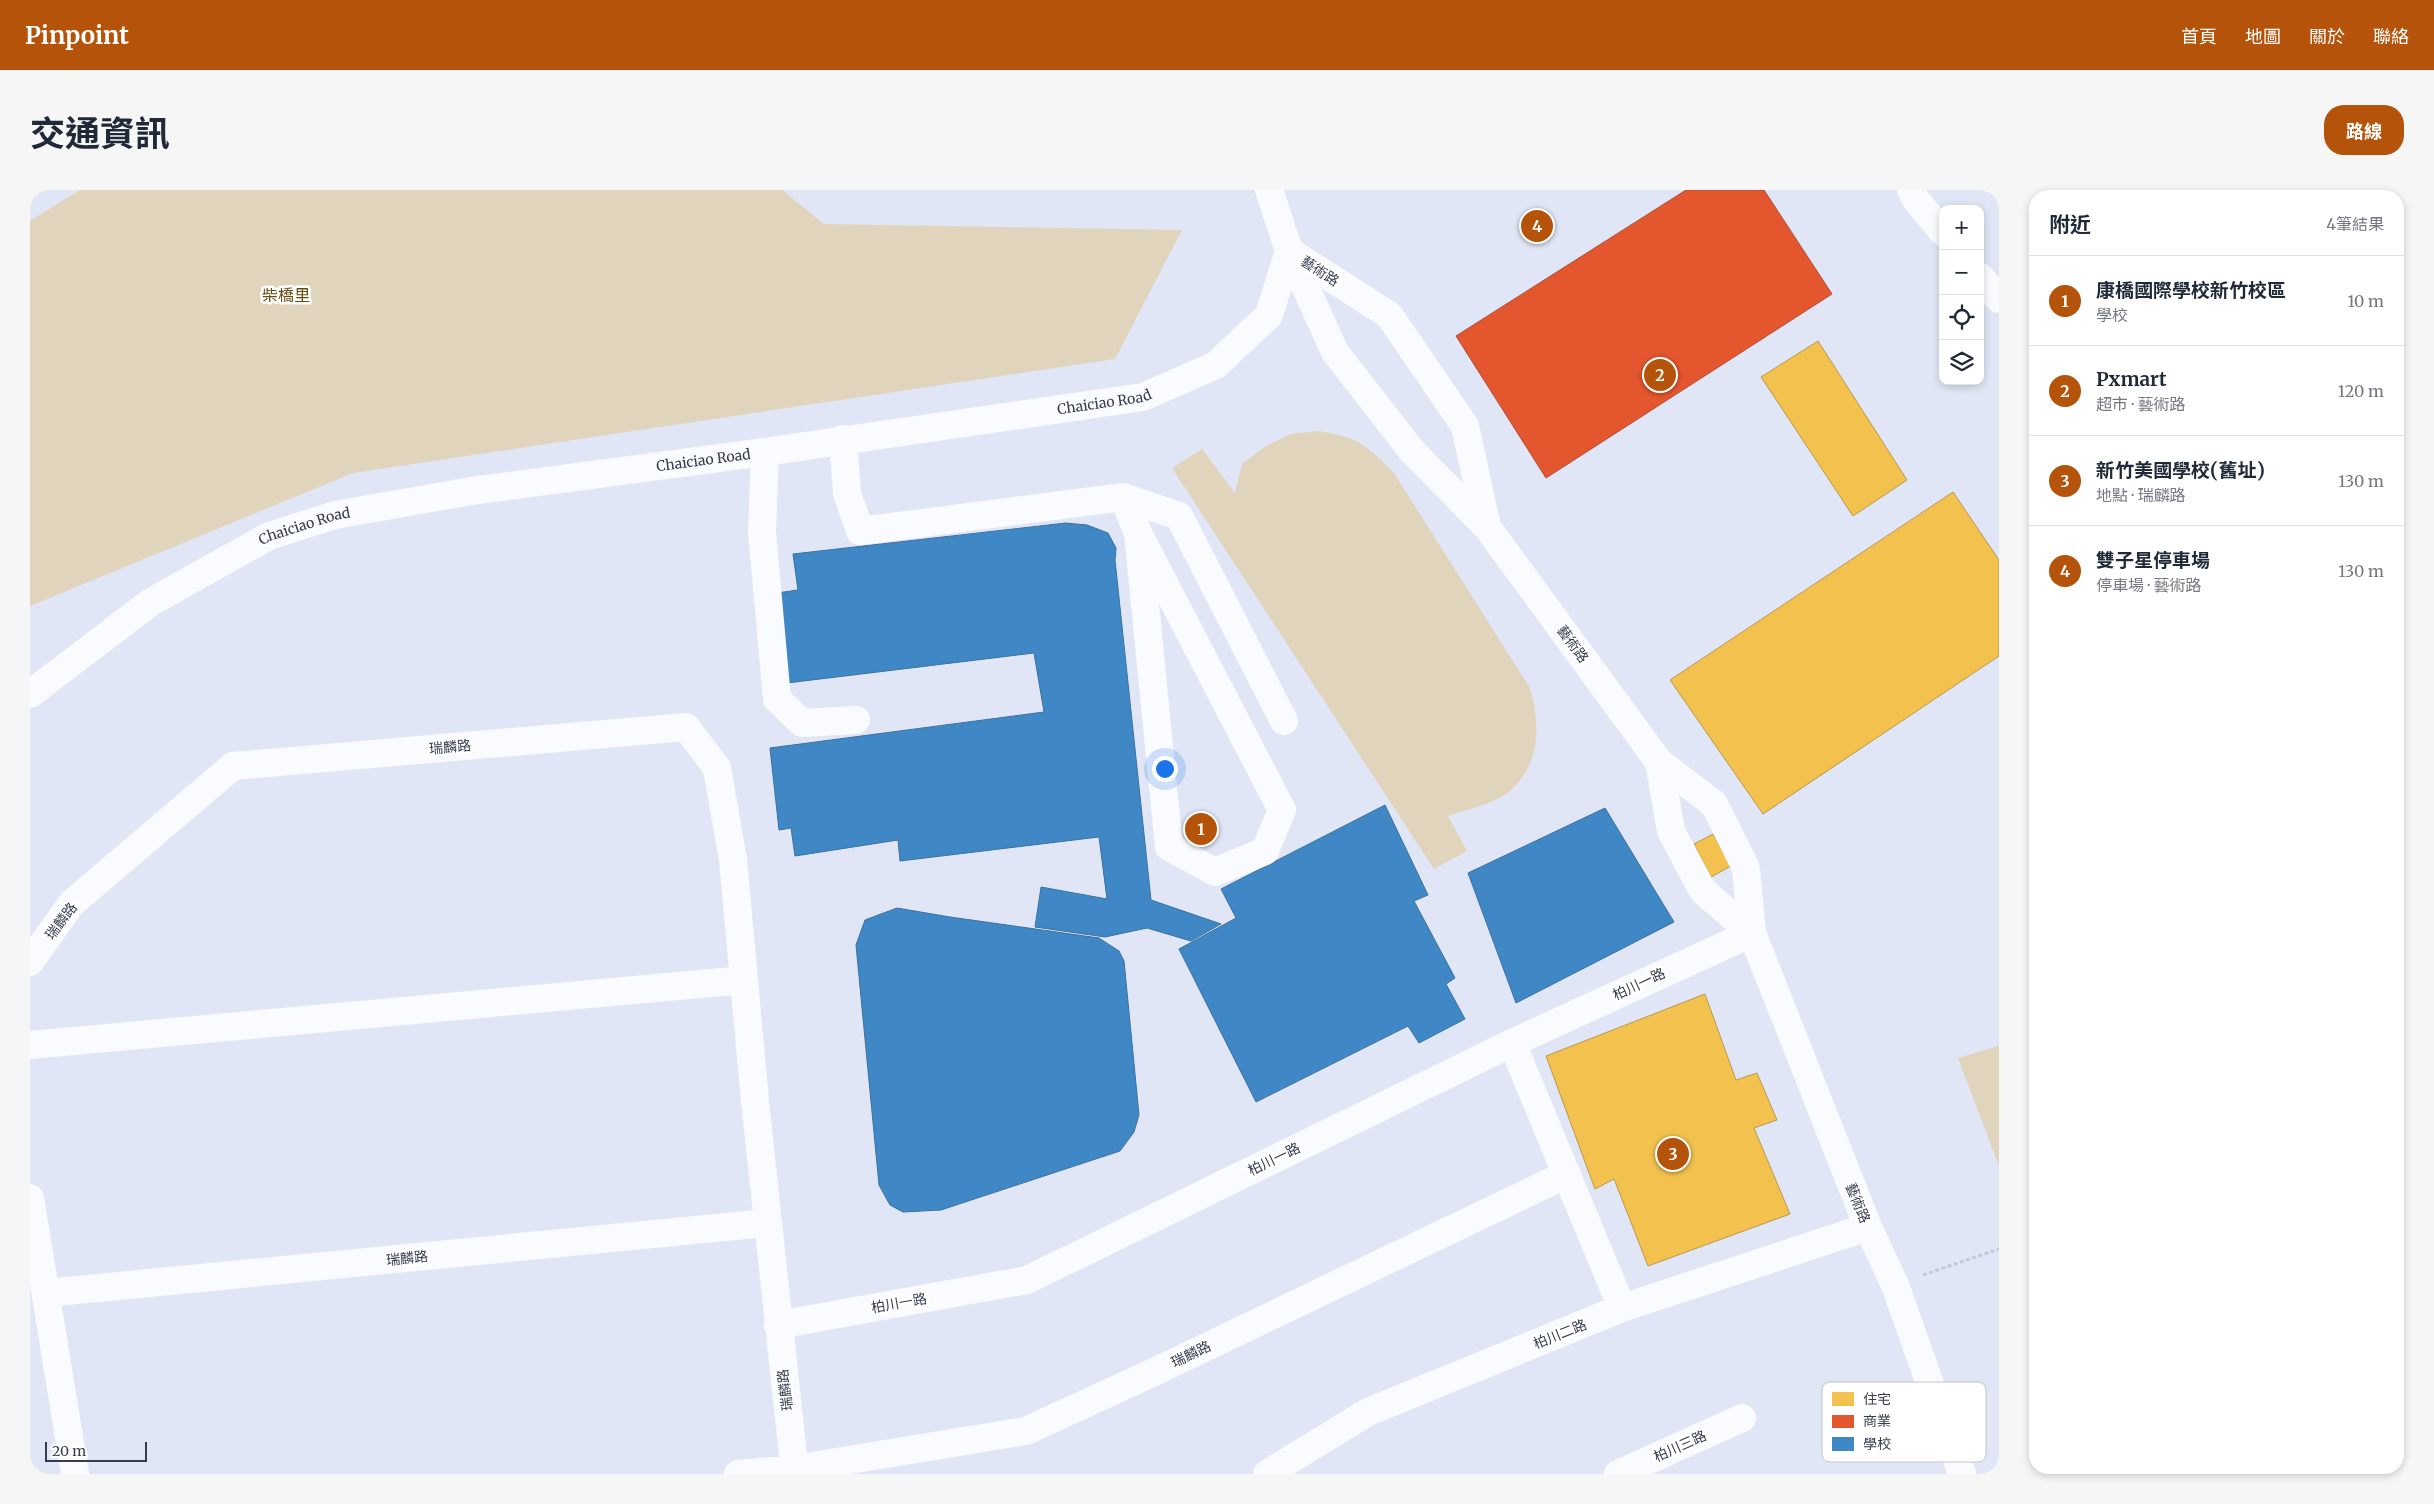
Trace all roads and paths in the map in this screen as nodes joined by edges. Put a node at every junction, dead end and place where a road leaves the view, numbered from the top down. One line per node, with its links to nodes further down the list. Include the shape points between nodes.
1 (1269, 190): 4 (street)
2 (1911, 190): 3 (street)
3 (1939, 227)
4 (1290, 251): 7 (street, Chaiciao Road, via 1269,315 1216,366 1143,397); 10 (street, 藝術路, via 1335,352 1412,451); 10 (street, 藝術路, via 1389,315 1465,426)
5 (1984, 282): 6 (street)
6 (1999, 299)
7 (843, 439): 8 (street, Chaiciao Road); 9 (street, via 847,493 860,531)
8 (765, 452): 12 (street, Chaiciao Road, via 471,491 335,515 269,536 151,602); 13 (street, via 762,532 777,698 802,723)
9 (1123, 497): 11 (street); 14 (street, via 1180,516)
10 (1487, 527): 15 (street, 藝術路)
11 (1138, 533): 11 (street, via 1169,847 1215,872 1265,851 1282,810)
12 (30, 694)
13 (856, 720)
14 (1284, 721)
15 (1659, 762): 16 (street, 藝術路, via 1671,831 1691,870 1703,891); 16 (street, 藝術路, via 1714,804 1746,868)
16 (1752, 933): 19 (street, 柏川一路); 24 (street, 藝術路)
17 (30, 962): 18 (street, 瑞麟路, via 72,903 233,766 686,727 717,768 733,860)
18 (744, 980): 20 (street); 23 (street, 瑞麟路)
19 (1512, 1043): 21 (street); 29 (street, 柏川一路, via 1027,1280)
20 (30, 1045)
21 (1567, 1174): 28 (street); 33 (street, 瑞麟路, via 1026,1431)
22 (30, 1198): 27 (street)
23 (767, 1223): 27 (street, 瑞麟路); 29 (street, 瑞麟路)
24 (1868, 1227): 26 (street, 藝術路); 28 (street, 柏川二路)
25 (1999, 1249): 26 (path)
26 (1894, 1285): 30 (street, 藝術路)
27 (46, 1293): 34 (street)
28 (1622, 1308): 36 (street, 柏川二路, via 1368,1412)
29 (778, 1325): 33 (street, 瑞麟路)
30 (1929, 1382)
31 (1742, 1418): 37 (street, 柏川三路)
32 (1958, 1462): 38 (street, 藝術路)
33 (795, 1471): 35 (street, 瑞麟路)
34 (74, 1474)
35 (738, 1474)
36 (1268, 1474)
37 (1618, 1474)
38 (1962, 1474)

